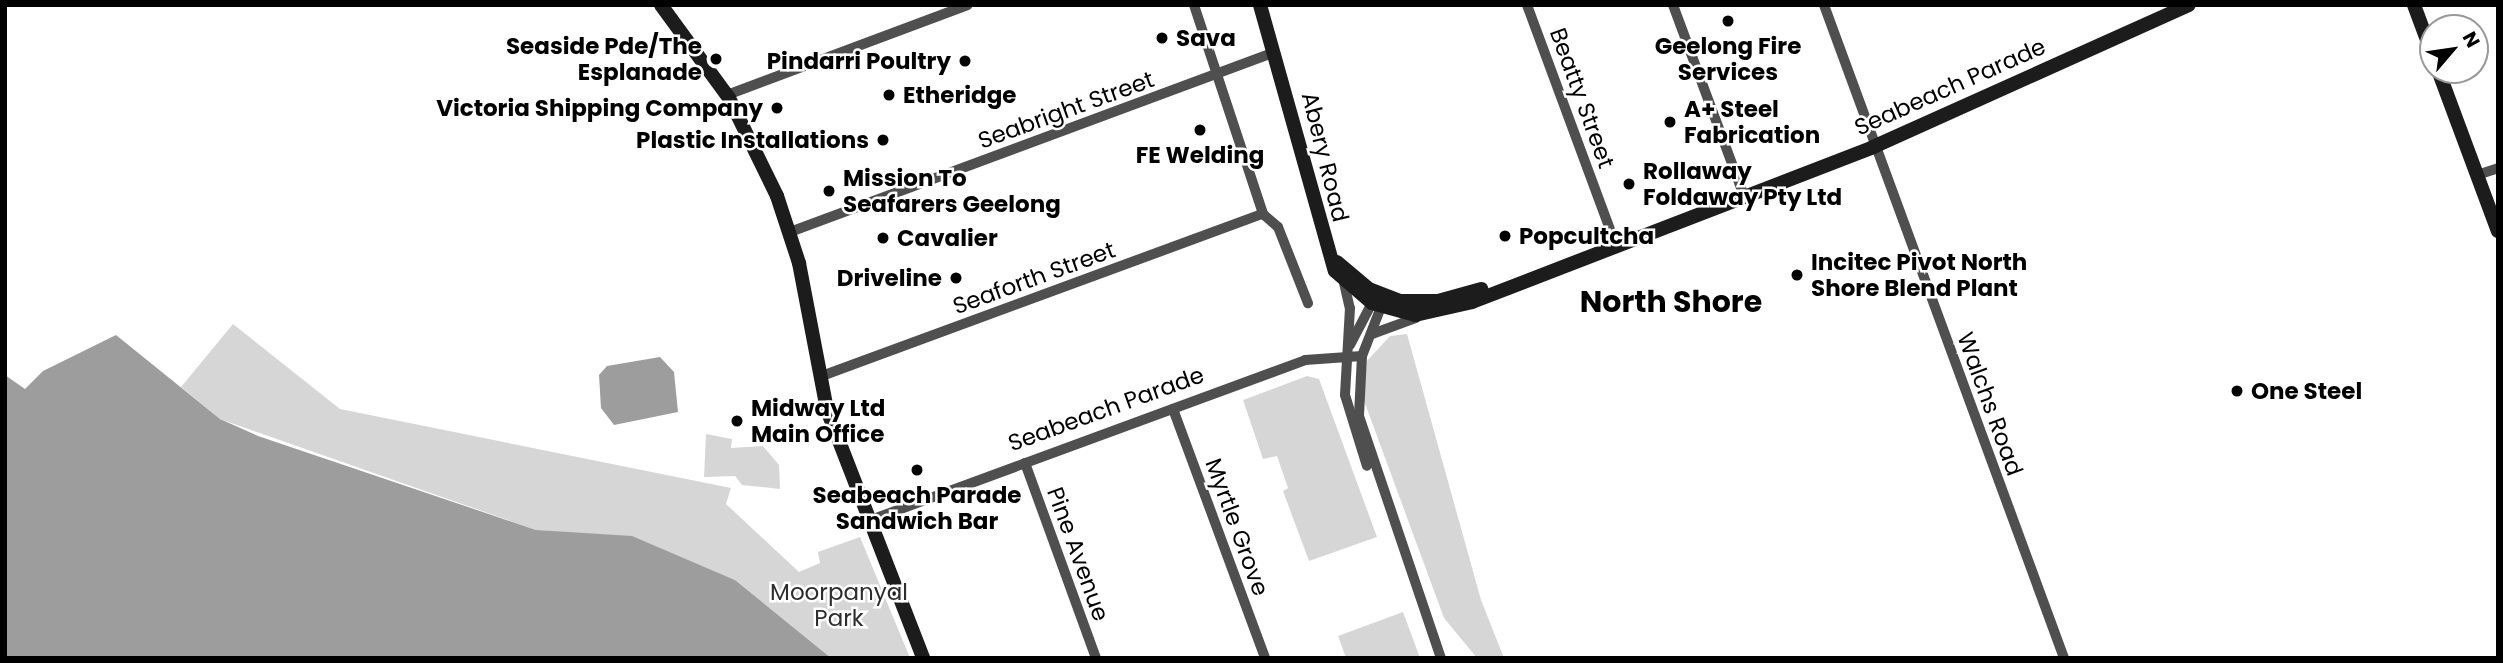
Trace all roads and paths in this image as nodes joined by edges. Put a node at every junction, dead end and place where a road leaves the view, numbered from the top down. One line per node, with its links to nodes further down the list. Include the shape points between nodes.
1 (661, 5): 12 (main road)
2 (968, 5): 12 (street)
3 (1194, 5): 10 (street)
4 (1260, 5): 9 (main road, Abery Road)
5 (1527, 5): 21 (street, Beatty Street)
6 (1673, 5): 16 (street)
7 (1824, 5): 13 (street, Walchs Road)
8 (2189, 5): 13 (main road, Seabeach Parade)
9 (1275, 52): 10 (street, Seabright Street); 20 (main road, Abery Road)
10 (1218, 74): 17 (street); 19 (street, Seabright Street)
11 (2443, 84): 15 (main road)
12 (727, 95): 19 (main road)
13 (1873, 147): 16 (main road, Seabeach Parade); 39 (street, Walchs Road)
14 (2498, 168): 15 (street)
15 (2477, 176): 18 (main road)
16 (1744, 196): 21 (main road, Seabeach Parade)
17 (1263, 214): 25 (street, via 1278,227); 30 (street, Seaforth Street)
18 (2498, 231)
19 (790, 232): 30 (main road)
20 (1322, 236): 23 (main road, Abery Road); 24 (main road, Seabeach Parade, via 1347,272)
21 (1615, 243): 22 (main road, Seabeach Parade)
22 (1530, 276): 24 (main road, Seabeach Parade, via 1429,302); 26 (main road, Seabeach Parade)
23 (1344, 282): 24 (main road, Abery Road); 28 (street, via 1350,308)
24 (1378, 302): 26 (main road, Seabeach Parade); 27 (street); 28 (street)
25 (1308, 303)
26 (1434, 314): 27 (street, via 1390,323)
27 (1367, 340): 29 (street)
28 (1346, 356): 29 (street, Seabeach Parade); 31 (street, Seabeach Parade, via 1305,360); 33 (street, via 1350,417)
29 (1362, 356): 33 (street, via 1359,416)
30 (819, 377): 34 (main road)
31 (1173, 409): 32 (street, Seabeach Parade); 37 (street, Myrtle Grove)
32 (1025, 463): 34 (street, Seabeach Parade); 36 (street, Pine Avenue)
33 (1386, 508): 38 (street)
34 (868, 521): 35 (main road)
35 (923, 658)
36 (1096, 658)
37 (1265, 658)
38 (1441, 658)
39 (2064, 658)

